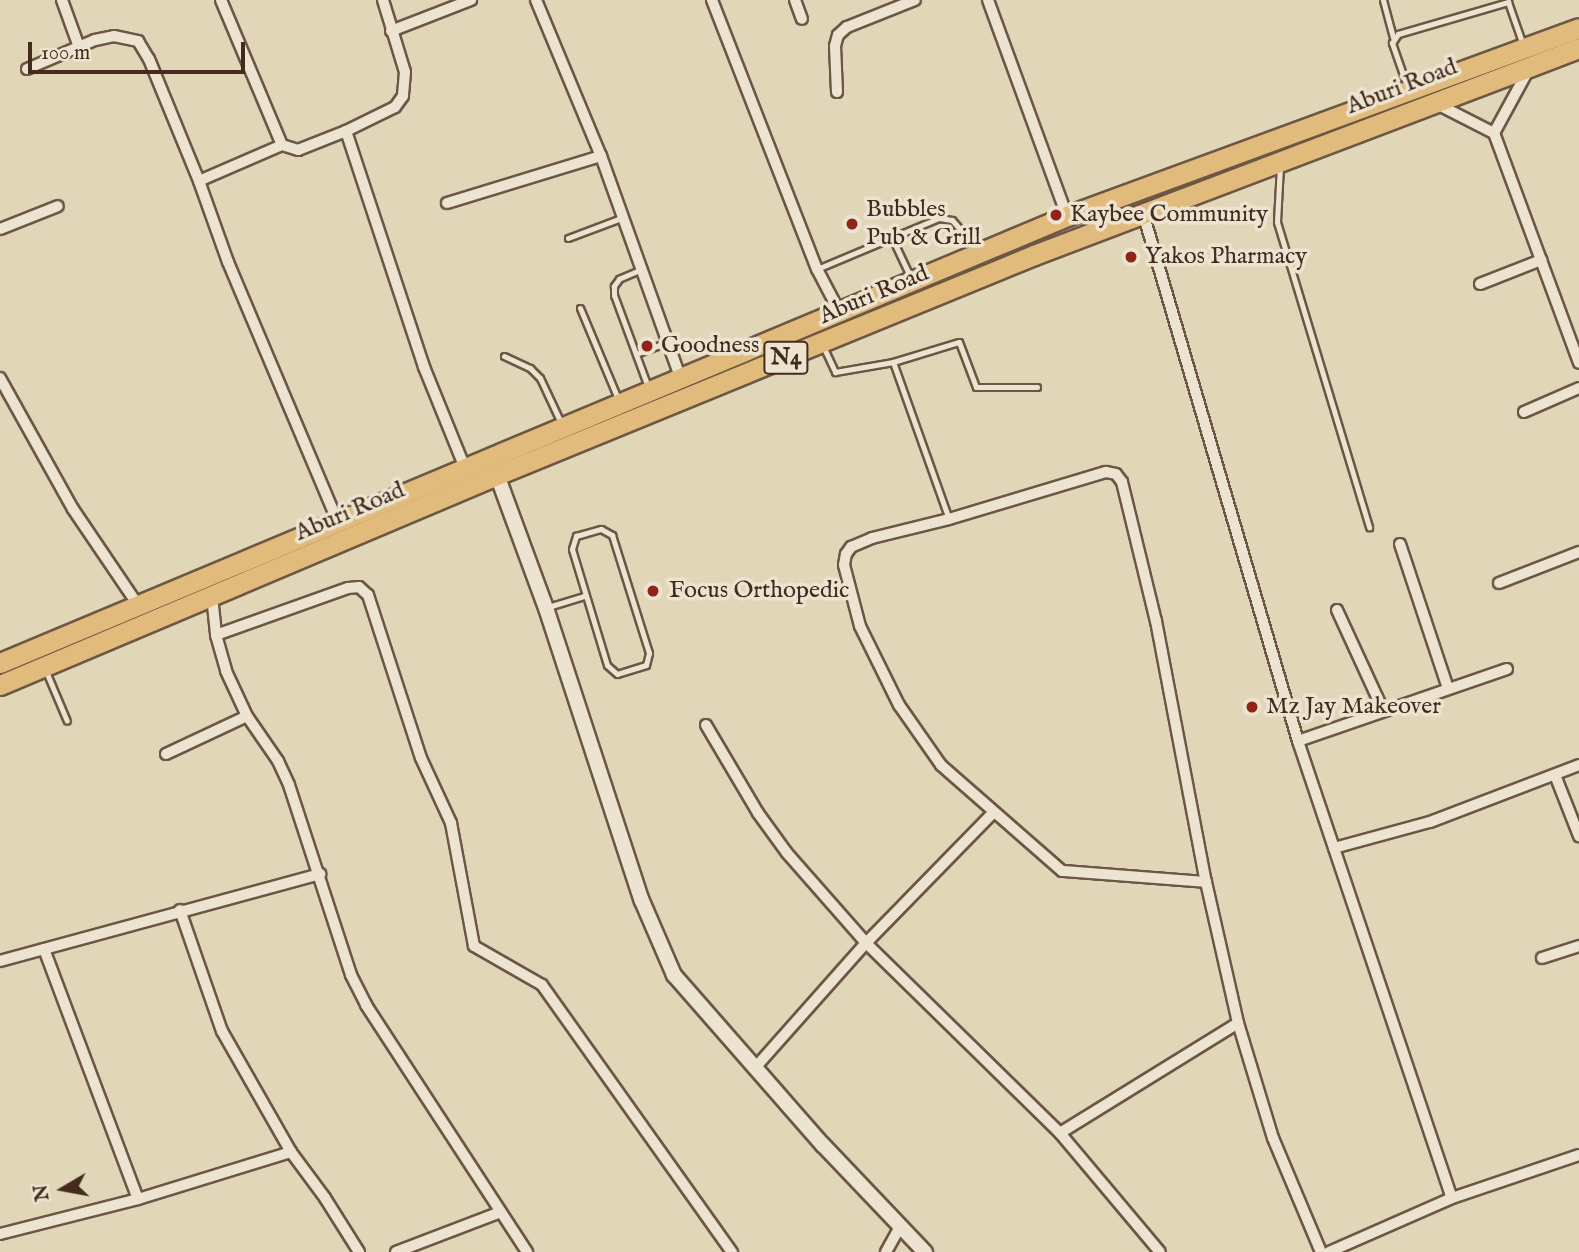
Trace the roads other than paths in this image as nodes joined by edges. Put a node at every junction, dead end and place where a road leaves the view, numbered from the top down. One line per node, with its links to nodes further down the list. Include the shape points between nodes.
1 (62, 0): 15 (street)
2 (221, 0): 24 (street)
3 (383, 0): 13 (street)
4 (471, 0): 13 (street)
5 (536, 0): 25 (street)
6 (712, 0): 39 (street)
7 (795, 0): 11 (street)
8 (915, 0): 20 (street, via 847,27 838,35)
9 (988, 0): 31 (street)
10 (1383, 0): 14 (lane)
11 (802, 19)
12 (1579, 28): 17 (highway, Aburi Road / N4)
13 (391, 31): 22 (street, via 405,72 403,96 395,107)
14 (1393, 38): 17 (lane, via 1508,2); 19 (lane)
15 (79, 47): 18 (street); 27 (street, via 114,36 138,41)
16 (1579, 48): 17 (highway, Aburi Road / N4)
17 (1527, 56): 19 (highway, Aburi Road / N4); 21 (highway, Aburi Road / N4); 23 (street)
18 (27, 69)
19 (1409, 90): 31 (highway, Aburi Road / N4)
20 (837, 92)
21 (1433, 101): 23 (street); 26 (highway, Aburi Road / N4)
22 (346, 131): 24 (street, via 298,150); 59 (street, via 424,367)
23 (1494, 133): 37 (street)
24 (282, 145): 27 (street)
25 (601, 156): 28 (street); 32 (street)
26 (1280, 160): 30 (highway, Aburi Road / N4); 63 (lane, via 1277,222)
27 (200, 181): 62 (street, via 228,262)
28 (447, 202)
29 (58, 206): 33 (street)
30 (1143, 213): 46 (highway, Aburi Road / N4); 82 (street)
31 (1067, 216): 36 (highway, Aburi Road / N4)
32 (624, 217): 34 (lane); 38 (street)
33 (0, 229)
34 (568, 238)
35 (891, 238): 36 (lane, via 939,218 951,219); 39 (lane); 40 (lane)
36 (979, 252): 40 (highway, Aburi Road / N4)
37 (1541, 260): 41 (street); 50 (street)
38 (642, 269): 45 (street); 47 (lane, via 614,286)
39 (817, 269): 43 (street)
40 (912, 279): 43 (highway, Aburi Road / N4)
41 (1480, 284)
42 (580, 308): 56 (lane)
43 (839, 311): 44 (highway, Aburi Road / N4)
44 (811, 322): 46 (highway); 52 (highway, Aburi Road / N4)
45 (668, 342): 47 (lane); 52 (street)
46 (821, 344): 49 (lane, via 835,372); 60 (highway, Aburi Road / N4)
47 (636, 354): 55 (lane)
48 (504, 356): 58 (lane, via 540,378)
49 (893, 362): 53 (lane, via 959,342 976,387); 61 (lane)
50 (1579, 363)
51 (0, 378): 69 (street, via 73,509)
52 (681, 380): 55 (highway, Aburi Road / N4)
53 (1037, 387)
54 (1579, 388): 57 (street)
55 (650, 393): 56 (highway, Aburi Road / N4)
56 (620, 405): 58 (highway, Aburi Road / N4)
57 (1524, 412)
58 (563, 428): 59 (highway, Aburi Road / N4)
59 (464, 468): 62 (highway, Aburi Road / N4)
60 (497, 475): 67 (highway, Aburi Road / N4); 70 (street)
61 (949, 519): 86 (street, via 851,547 844,565 860,626 899,705 941,765); 90 (street, via 1106,472 1116,474 1122,482 1156,621)
62 (338, 522): 69 (highway, Aburi Road / N4)
63 (1369, 527)
64 (1400, 544): 77 (street)
65 (1579, 552): 66 (street)
66 (1499, 583)
67 (212, 596): 72 (street); 74 (highway, Aburi Road / N4)
68 (585, 596): 68 (lane, via 572,541 576,536 607,530 649,653 646,665 617,674 611,671); 70 (lane)
69 (138, 605): 73 (highway, Aburi Road / N4)
70 (546, 608): 98 (street, via 642,901 669,964 690,996)
71 (1337, 610): 78 (street)
72 (216, 635): 79 (street, via 226,671); 110 (street, via 348,588 359,587 368,595 421,758 451,822 474,946 542,985)
73 (0, 663)
74 (44, 666): 76 (highway, Aburi Road / N4); 80 (lane)
75 (1507, 669): 77 (street)
76 (0, 685)
77 (1448, 688): 78 (street)
78 (1383, 710): 82 (street)
79 (247, 716): 83 (street); 89 (street, via 278,761)
80 (67, 722)
81 (706, 725): 92 (street, via 787,853)
82 (1298, 741): 88 (street)
83 (166, 754)
84 (1579, 765): 85 (street)
85 (1555, 775): 87 (street); 88 (street, via 1430,822)
86 (993, 813): 90 (street, via 1062,872); 92 (street)
87 (1579, 836)
88 (1334, 848): 102 (street)
89 (320, 874): 91 (street); 104 (street, via 351,975 366,1005)
90 (1206, 882): 97 (street)
91 (180, 910): 94 (street); 100 (street, via 222,1031)
92 (866, 943): 98 (street); 99 (street)
93 (1579, 946): 95 (street)
94 (44, 949): 96 (street); 103 (street)
95 (1542, 958)
96 (0, 961)
97 (1238, 1023): 99 (street); 114 (street, via 1273,1138)
98 (754, 1069): 105 (street)
99 (1060, 1133): 113 (street)
100 (291, 1152): 103 (street); 107 (street)
101 (1579, 1155): 102 (street)
102 (1451, 1198): 115 (street)
103 (138, 1199): 106 (street)
104 (501, 1212): 108 (street); 109 (street)
105 (900, 1227): 111 (street); 112 (street)
106 (0, 1234)
107 (359, 1252)
108 (396, 1252)
109 (527, 1252)
110 (732, 1252)
111 (886, 1252)
112 (925, 1252)
113 (1160, 1252)
114 (1321, 1252)
115 (1329, 1252)

